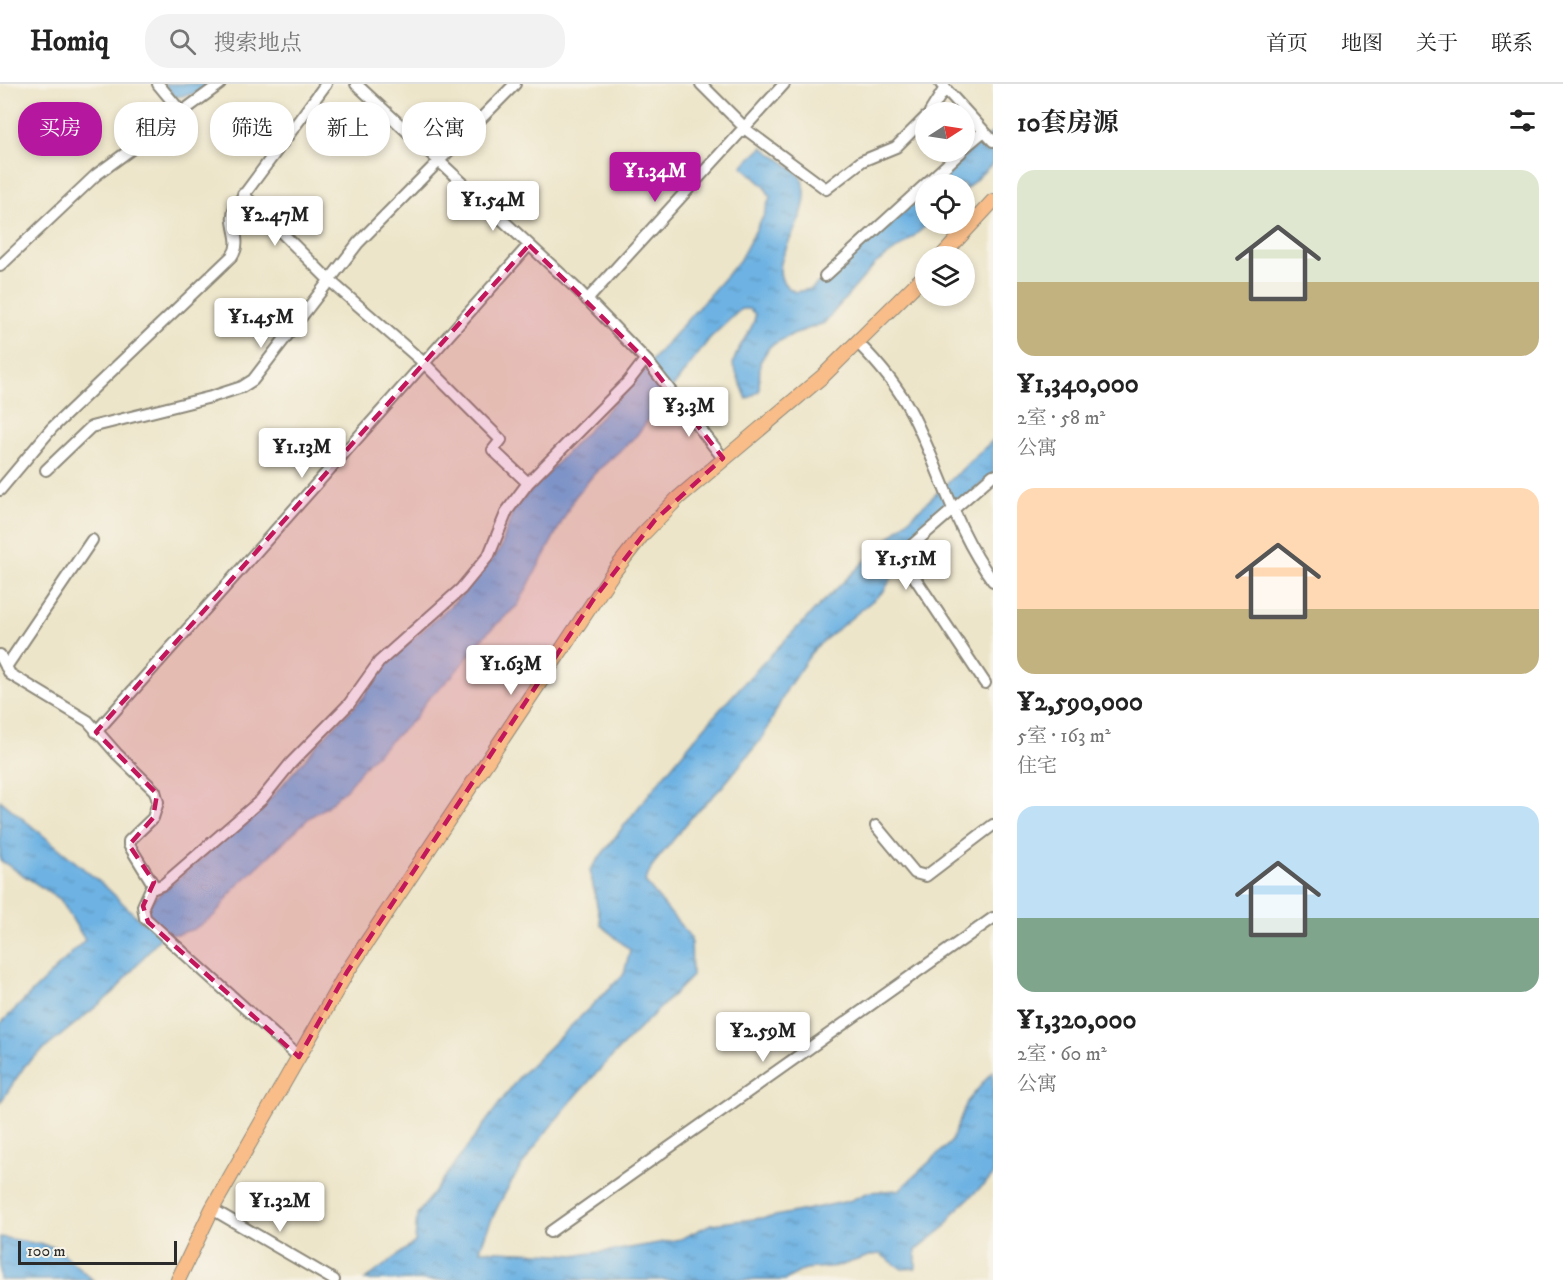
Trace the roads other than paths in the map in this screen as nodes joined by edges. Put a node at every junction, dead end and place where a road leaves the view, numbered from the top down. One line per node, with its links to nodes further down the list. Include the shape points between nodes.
1 (158, 84): 9 (street)
2 (220, 84): 10 (street)
3 (326, 84): 18 (street)
4 (356, 84): 16 (street)
5 (515, 84): 16 (street)
6 (701, 84): 12 (street)
7 (784, 84): 12 (street)
8 (943, 86): 11 (street); 14 (street)
9 (173, 102)
10 (196, 102)
11 (935, 102)
12 (744, 127): 13 (street, via 825,189 862,161 896,147); 26 (street)
13 (915, 128)
14 (988, 136)
15 (123, 156): 22 (street, via 96,176)
16 (439, 162): 20 (street); 24 (street, via 376,223)
17 (950, 162): 23 (street)
18 (243, 194): 24 (street); 34 (street, via 232,216 237,244 232,256 52,429)
19 (993, 201): 21 (main road)
20 (529, 245): 26 (street); 29 (street)
21 (951, 246)
22 (0, 266)
23 (825, 276)
24 (328, 279): 29 (street); 31 (street, via 266,367 248,384 91,427)
25 (915, 285): 27 (main road)
26 (587, 300): 28 (street)
27 (858, 343): 30 (main road, via 800,397); 35 (street, via 875,360 910,411)
28 (646, 361): 30 (street); 33 (street)
29 (424, 363): 33 (street, via 501,440 493,450); 41 (street)
30 (723, 458): 46 (main road, via 655,520 593,600 347,972)
31 (46, 470)
32 (993, 475): 35 (street)
33 (528, 483): 44 (street, via 507,511 489,555 460,589 379,662 349,704 261,800 164,884)
34 (0, 489)
35 (953, 510): 37 (street, via 977,559); 40 (street, via 904,552 907,566)
36 (92, 540): 39 (street)
37 (993, 581)
38 (0, 655): 39 (street)
39 (6, 667): 41 (street, via 10,674 74,710)
40 (984, 683)
41 (96, 732): 44 (street, via 157,794 153,818 129,841 152,880)
42 (876, 825): 43 (street, via 915,873 926,876)
43 (993, 825)
44 (152, 889): 46 (street, via 143,906 148,922)
45 (993, 918): 48 (street)
46 (299, 1056): 47 (main road)
47 (212, 1209): 49 (main road); 50 (street)
48 (550, 1232)
49 (178, 1280)
50 (334, 1280)

